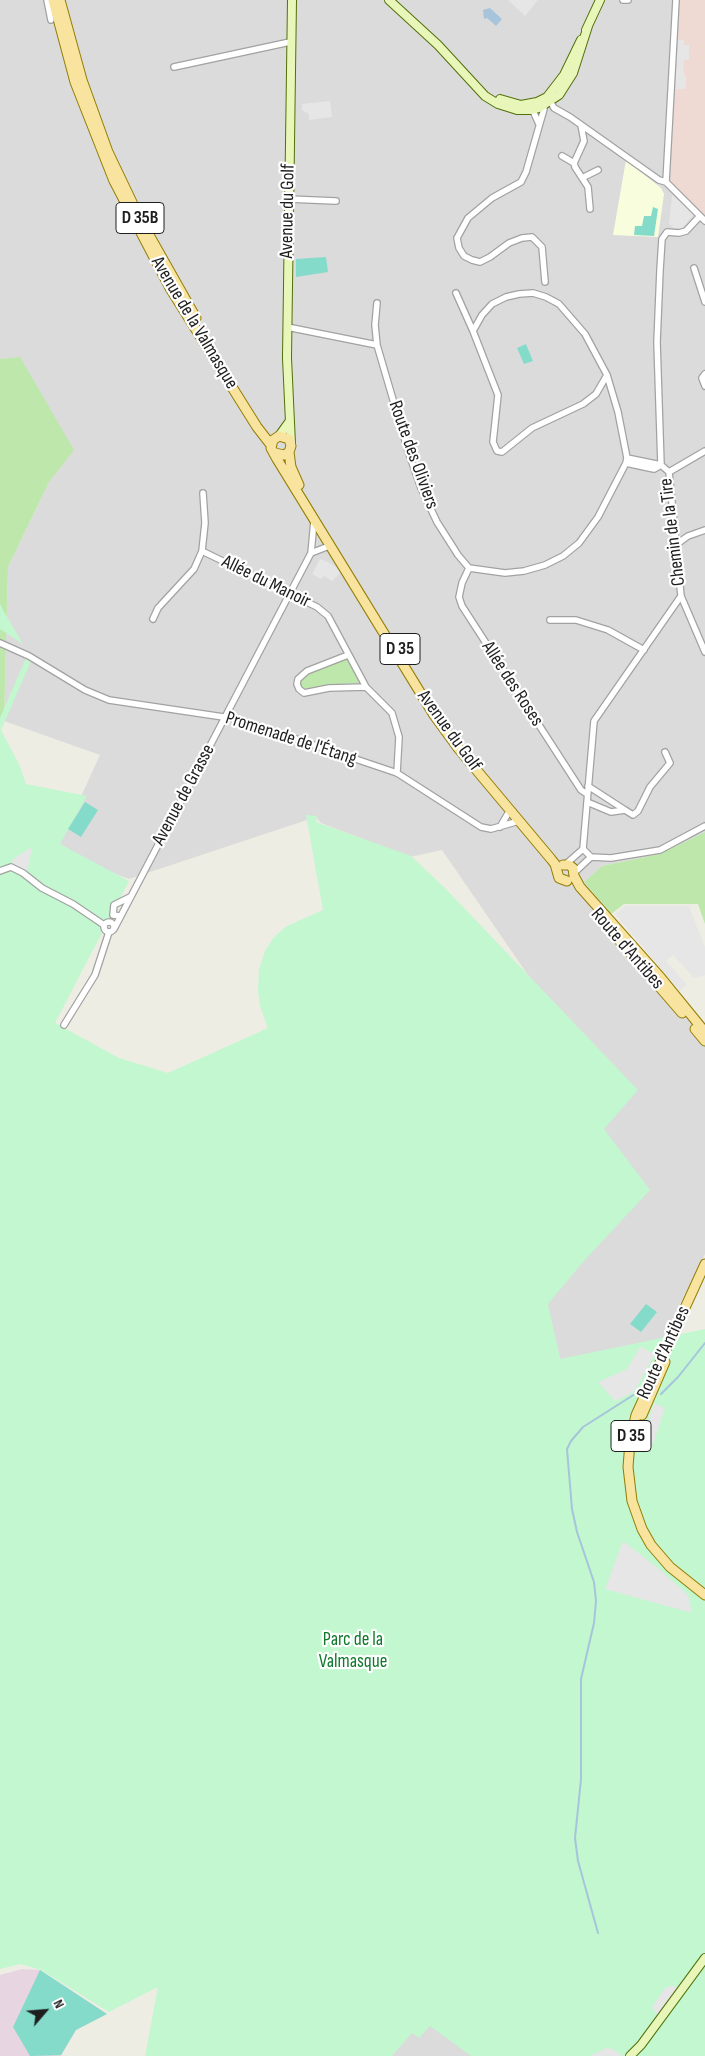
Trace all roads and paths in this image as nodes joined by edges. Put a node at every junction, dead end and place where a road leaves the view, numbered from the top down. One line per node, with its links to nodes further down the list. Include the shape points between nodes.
1 (47, 0): 10 (street)
2 (53, 0): 29 (main road, Avenue de la Valmasque / D 35B, via 75,82 114,181)
3 (60, 0): 29 (main road, Avenue de la Valmasque / D 35B, via 82,80 108,152)
4 (292, 0): 12 (main road, Avenue du Golf / D 35)
5 (390, 0): 14 (main road, via 484,90 503,101 521,105)
6 (600, 0): 11 (main road)
7 (623, 0): 8 (street)
8 (628, 0)
9 (676, 0): 21 (street)
10 (51, 20)
11 (588, 26): 14 (main road, via 559,83); 14 (main road, via 573,73 560,95)
12 (290, 42): 13 (street); 22 (main road, Avenue du Golf / D 35)
13 (174, 67)
14 (541, 104): 15 (street); 15 (street); 16 (street, via 554,108)
15 (539, 124): 28 (street, via 526,172 520,182 492,198 468,218 457,238 464,256 480,262 509,243 532,237 542,247)
16 (581, 125): 18 (street, via 584,141); 21 (street)
17 (562, 156): 18 (street)
18 (574, 163): 20 (street)
19 (598, 170): 20 (street)
20 (582, 178): 24 (street, via 588,187)
21 (666, 182): 25 (street)
22 (288, 199): 23 (street); 33 (main road, Avenue du Golf / D 35)
23 (336, 201)
24 (590, 209)
25 (700, 216): 26 (street); 45 (street, Chemin de la Tire, via 686,231 667,232 662,239 657,342)
26 (705, 220)
27 (694, 268): 31 (street)
28 (545, 282)
29 (174, 286): 40 (main road, Avenue de la Valmasque / D 35B, via 261,424); 41 (main road, Avenue de la Valmasque / D 35B)
30 (456, 293): 34 (street)
31 (705, 302)
32 (377, 303): 35 (street, Route des Oliviers)
33 (287, 327): 35 (street); 39 (main road, Avenue du Golf / D 35)
34 (474, 331): 37 (street, via 492,304 506,297 533,293 546,297 559,304 585,334); 37 (street, via 498,395 493,442 497,451 502,452 532,428 584,404 596,394)
35 (377, 345): 55 (street, Route des Oliviers, via 421,488 437,522)
36 (705, 374): 38 (street, via 702,378)
37 (607, 375): 44 (street)
38 (705, 386)
39 (290, 422): 40 (main road); 42 (main road, Avenue du Golf / D 35)
40 (278, 436): 41 (main road, via 273,440); 42 (main road, via 289,439)
41 (273, 449): 42 (main road, via 284,456); 48 (main road, Avenue du Golf / D 35)
42 (290, 449): 50 (main road, Avenue du Golf / D 35, via 293,475)
43 (705, 451): 46 (street)
44 (627, 460): 45 (street); 55 (street, via 598,518 563,556 524,571 505,573)
45 (661, 465): 46 (street, Chemin de la Tire)
46 (669, 472): 51 (street, Chemin de la Tire)
47 (202, 493): 53 (street, via 205,523)
48 (314, 521): 52 (main road, Avenue du Golf / D 35); 54 (street, Avenue de Grasse)
49 (705, 530): 51 (street)
50 (327, 532): 52 (main road); 78 (main road, Avenue du Golf / D 35, via 462,745)
51 (676, 544): 57 (street, Chemin de la Tire)
52 (329, 546): 54 (street); 71 (main road, Avenue du Golf / D 35, via 434,715)
53 (202, 551): 56 (street, Allée du Manoir); 58 (street, via 194,569 158,608)
54 (310, 553): 56 (street, Avenue de Grasse)
55 (469, 568): 69 (street, Allée des Roses, via 459,597 462,606 581,790)
56 (290, 593): 63 (street, Allée du Manoir, via 317,606 328,616); 65 (street, Avenue de Grasse)
57 (681, 596): 61 (street, Chemin de la Tire); 62 (street)
58 (153, 619)
59 (550, 620): 61 (street, via 576,620 600,627)
60 (0, 643): 65 (street, Promenade de l'Étang, via 108,700)
61 (644, 650): 68 (street, Chemin de la Tire, via 594,721)
62 (705, 652)
63 (348, 655): 64 (street, Allée du Manoir); 64 (street, via 306,671 298,679 299,689 304,693 329,688)
64 (366, 687): 67 (street, Allée du Manoir, via 385,704 396,721 399,737)
65 (226, 717): 67 (street, Promenade de l'Étang); 81 (street, Avenue de Grasse)
66 (665, 752): 72 (street, via 670,763 650,787 638,810 633,815)
67 (397, 773): 74 (street, Promenade de l'Étang, via 481,827 491,829)
68 (588, 786): 69 (street, Chemin de la Tire); 72 (street)
69 (588, 794): 70 (street, Chemin de la Tire)
70 (587, 802): 72 (street, via 610,812); 76 (street, Chemin de la Tire)
71 (510, 810): 73 (main road, Avenue du Golf / D 35); 74 (street)
72 (626, 810)
73 (519, 821): 74 (street, Promenade de l'Étang); 78 (main road, Avenue du Golf / D 35, via 551,859)
74 (500, 826)
75 (705, 826): 77 (street, via 660,850 611,858)
76 (584, 849): 77 (street); 78 (street)
77 (591, 857): 80 (street)
78 (562, 866): 80 (main road, via 571,866); 80 (main road, via 559,878)
79 (0, 870): 83 (street, via 11,867 23,873 48,892)
80 (572, 877): 85 (main road, Route d'Antibes)
81 (130, 897): 82 (street, Avenue de Grasse); 82 (street, via 114,904)
82 (116, 916): 83 (street); 84 (street, Avenue de Grasse)
83 (105, 924): 84 (street, via 112,923)
84 (112, 931): 86 (street, Avenue de Grasse, via 95,975)
85 (679, 1004): 87 (main road, Route d'Antibes); 88 (main road, Route d'Antibes)
86 (64, 1025)
87 (705, 1032)
88 (705, 1040)
89 (705, 1264): 92 (main road, Route d'Antibes / D 35, via 636,1415 628,1467 632,1501 651,1545 670,1567)
90 (705, 1275): 91 (main road, Route d'Antibes / D 35, via 642,1415 634,1442 632,1466 636,1499 654,1540 673,1564)
91 (705, 1590)
92 (705, 1596)
93 (705, 1958): 94 (main road)
94 (630, 2056)

